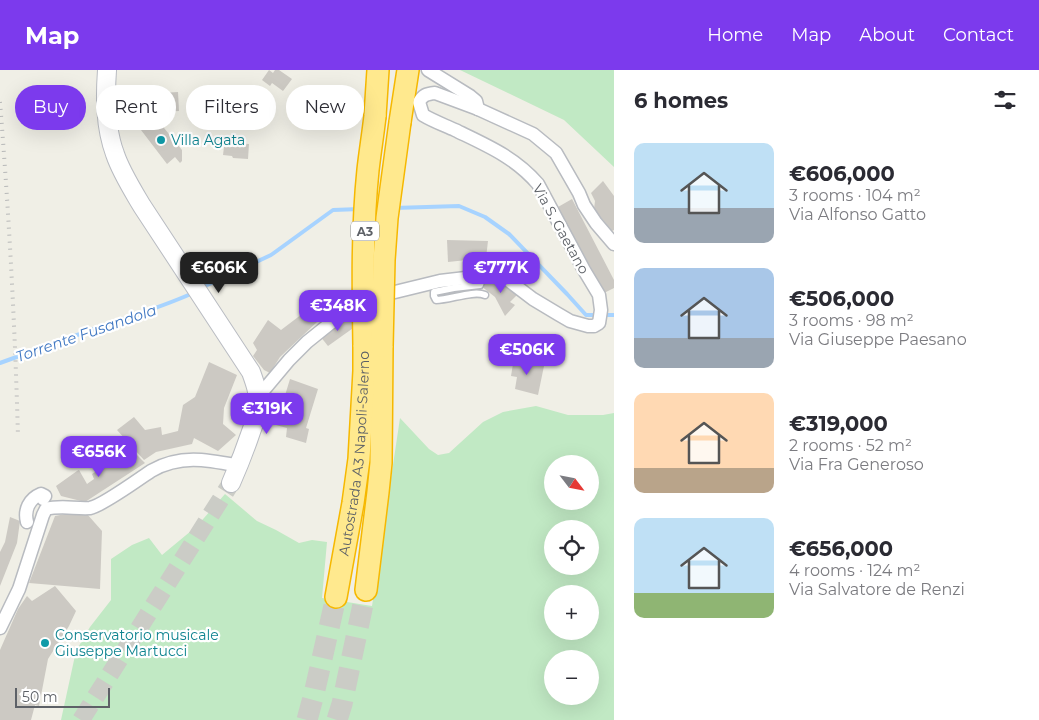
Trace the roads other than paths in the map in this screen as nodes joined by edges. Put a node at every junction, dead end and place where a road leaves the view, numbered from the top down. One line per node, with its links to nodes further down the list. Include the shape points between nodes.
1 (107, 70): 10 (main road, via 108,130 126,180 251,372)
2 (378, 70): 9 (highway, Autostrada A3 Napoli-Salerno / A3, bridge, via 368,170 364,259)
3 (408, 70): 9 (highway, Autostrada A3 Napoli-Salerno / A3, bridge)
4 (428, 70): 5 (street, via 470,96)
5 (478, 109): 6 (street, via 533,134 556,153 584,206); 7 (street, Via S. Gaetano, via 435,94 422,96 419,102 428,118 496,150 538,184 599,295 600,312 594,326 570,321 504,277)
6 (614, 244)
7 (483, 276): 8 (lane, via 480,285 440,290 434,292 434,296 436,300 445,300 479,292); 10 (street, via 440,281 358,301 307,342)
8 (485, 295)
9 (373, 345): 15 (highway, Autostrada A3 Napoli-Salerno / A3, via 382,430); 16 (highway, Autostrada A3 Napoli-Salerno / A3, via 364,371 359,459)
10 (258, 397): 11 (main road, via 256,417)
11 (239, 466): 12 (main road); 17 (street, via 209,460 168,464 95,506 46,509 19,589)
12 (231, 483)
13 (43, 499): 14 (street, via 45,496 41,494 29,504)
14 (27, 522)
15 (366, 590)
16 (336, 597)
17 (0, 628)

